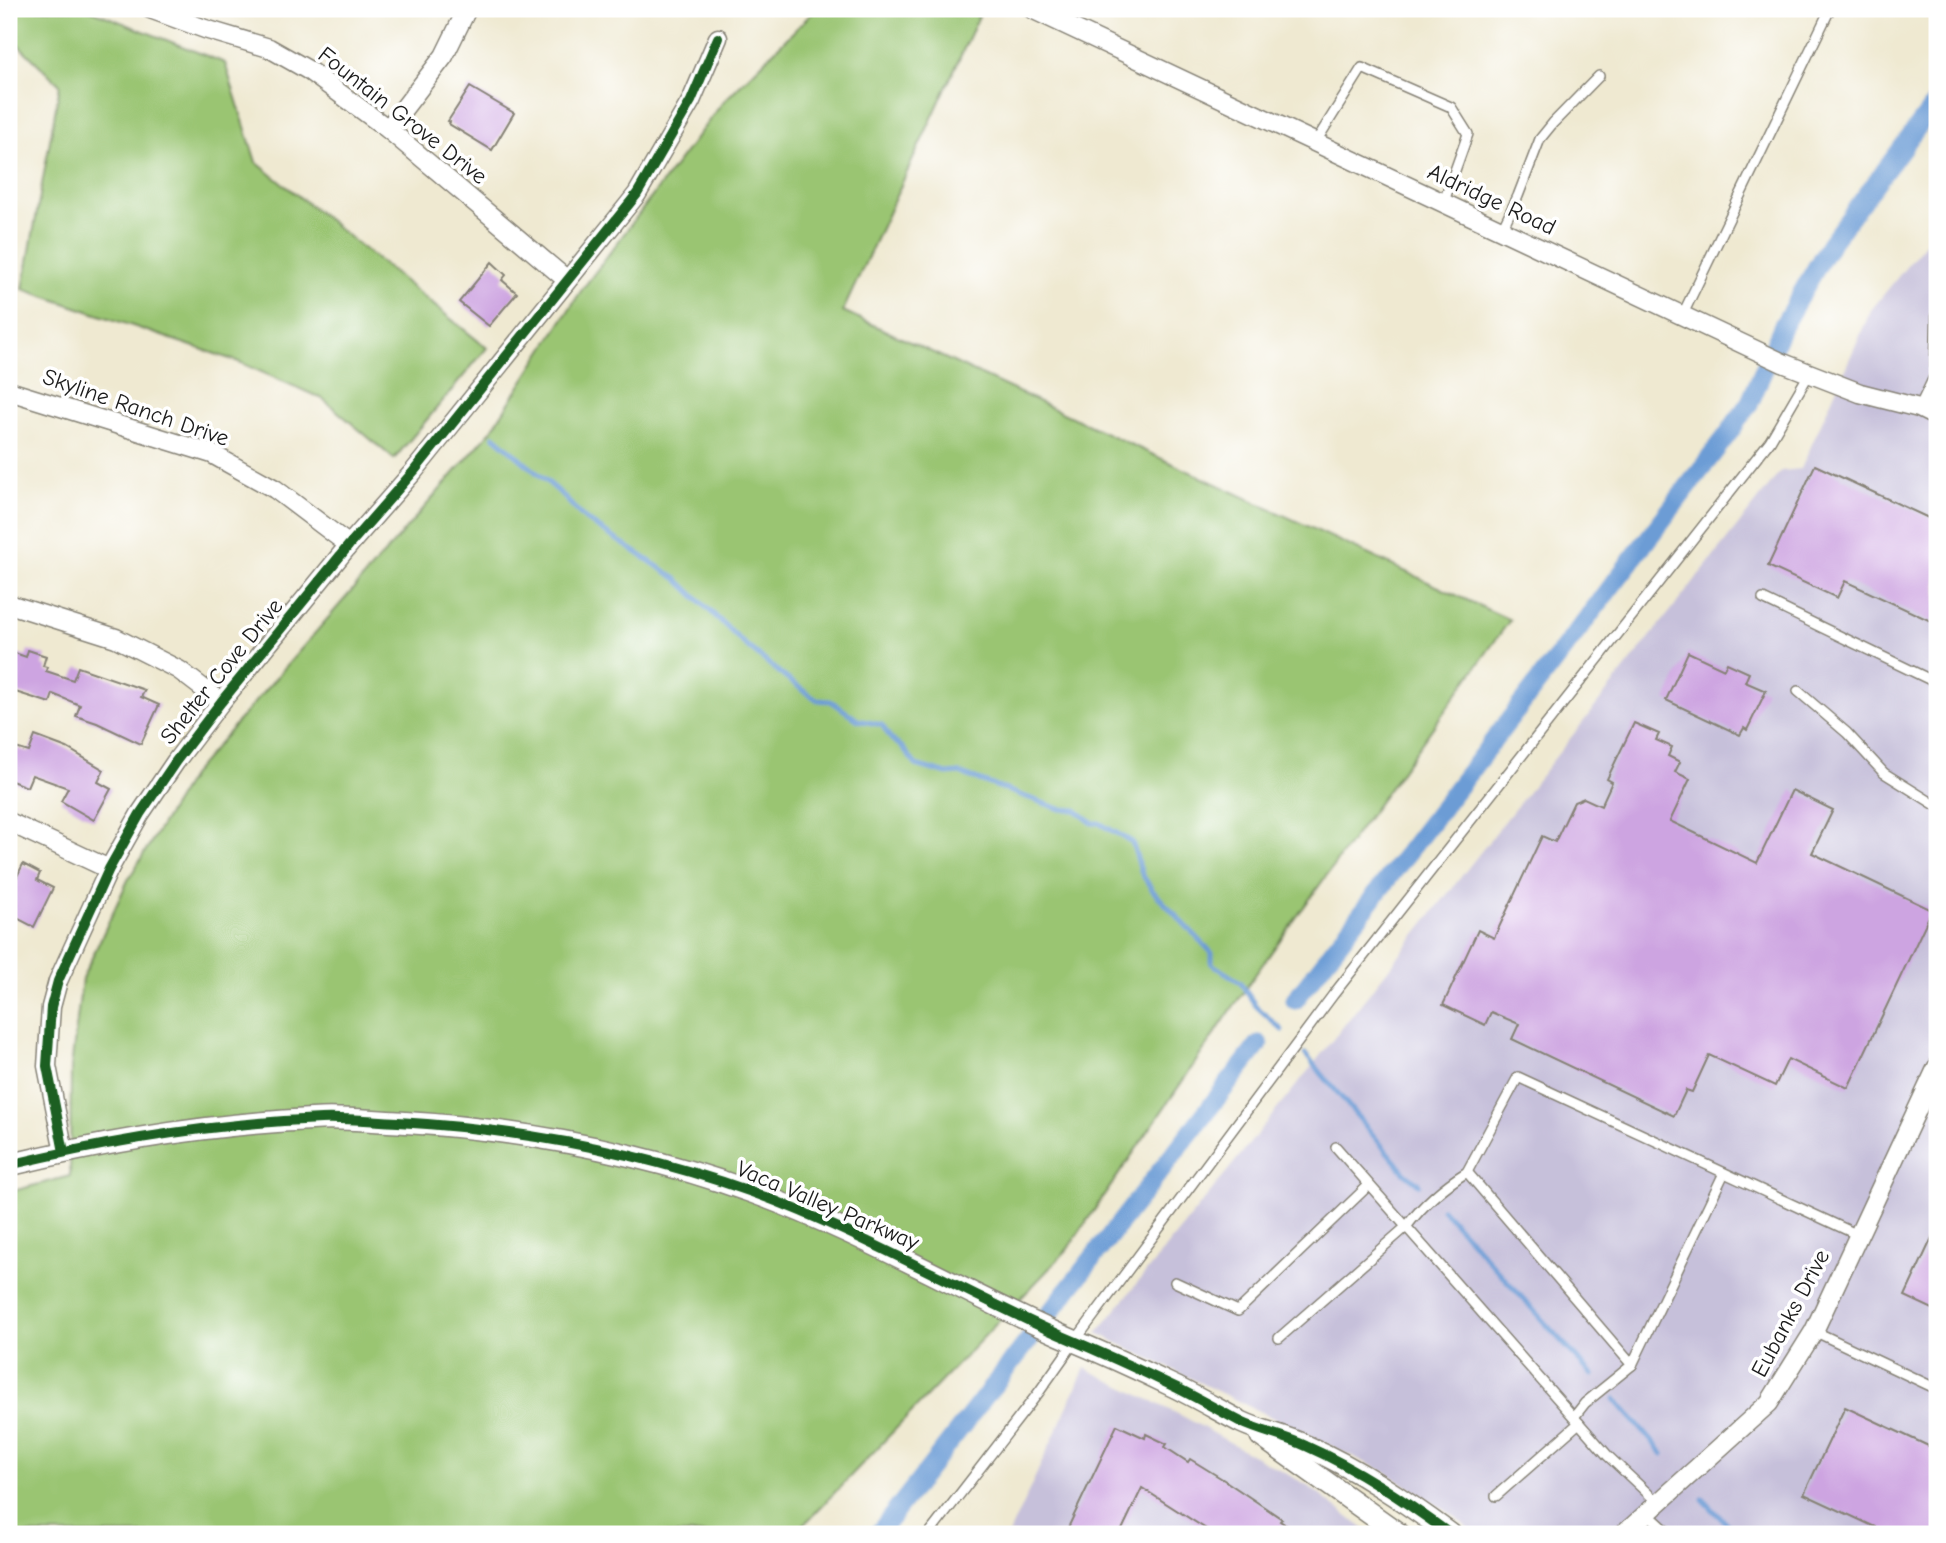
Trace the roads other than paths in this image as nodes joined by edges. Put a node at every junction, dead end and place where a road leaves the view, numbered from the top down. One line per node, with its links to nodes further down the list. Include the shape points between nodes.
1 (150, 9): 7 (street, Fountain Grove Drive, via 269,48 308,70)
2 (467, 9): 7 (street, via 444,56)
3 (1830, 9): 13 (lane)
4 (1041, 11): 8 (street, Aldridge Road)
5 (718, 38): 11 (street, Shelter Cove Drive, via 691,101 637,194)
6 (1599, 76): 10 (lane, via 1540,139)
7 (388, 129): 11 (street, Fountain Grove Drive)
8 (1315, 143): 9 (street, Aldridge Road); 9 (lane, via 1362,68 1451,107 1468,134)
9 (1443, 204): 10 (street, Aldridge Road)
10 (1501, 231): 13 (street, Aldridge Road)
11 (568, 280): 19 (street, Shelter Cove Drive)
12 (1937, 304): 14 (lane)
13 (1682, 316): 15 (street, Aldridge Road)
14 (1937, 348): 17 (lane, via 1935,375)
15 (1810, 374): 17 (street, Aldridge Road); 40 (lane, via 1770,441)
16 (9, 391): 19 (street, Skyline Ranch Drive, via 212,454 275,489)
17 (1919, 408): 18 (street, Aldridge Road)
18 (1937, 416)
19 (349, 545): 24 (street, Shelter Cove Drive)
20 (1763, 599): 22 (lane)
21 (9, 604): 24 (street, via 116,638 179,670)
22 (1937, 683)
23 (1798, 691): 25 (lane, via 1884,773)
24 (221, 702): 27 (street, Shelter Cove Drive, via 140,814)
25 (1937, 806)
26 (9, 822): 27 (street)
27 (109, 869): 31 (street, Shelter Cove Drive, via 58,981 51,1007 47,1066)
28 (1937, 1068): 29 (street, Eubanks Drive)
29 (1931, 1099): 37 (street, Eubanks Drive)
30 (1336, 1147): 35 (lane)
31 (64, 1152): 32 (street, Vaca Valley Parkway); 40 (street, Vaca Valley Parkway, via 197,1128 325,1119 521,1134 663,1164 755,1193)
32 (9, 1165)
33 (1467, 1172): 34 (lane, via 1518,1077); 36 (lane); 42 (lane)
34 (1724, 1173): 37 (lane); 42 (lane)
35 (1369, 1185): 36 (lane); 38 (lane, via 1238,1311)
36 (1406, 1227): 41 (lane); 44 (lane)
37 (1858, 1235): 39 (street, Eubanks Drive)
38 (1175, 1282)
39 (1814, 1331): 43 (lane); 47 (street, Eubanks Drive, via 1769,1403)
40 (1069, 1338): 45 (street, Vaca Valley Parkway); 48 (lane, via 1039,1392)
41 (1279, 1338)
42 (1632, 1364): 44 (lane, via 1585,1404)
43 (1937, 1389)
44 (1576, 1420): 46 (lane); 47 (lane)
45 (1245, 1424): 49 (street, Vaca Valley Parkway); 50 (street, Vaca Valley Parkway, via 1305,1445 1360,1473)
46 (1496, 1496)
47 (1652, 1508): 51 (street, Eubanks Drive); 52 (lane)
48 (929, 1534)
49 (1399, 1534)
50 (1451, 1534)
51 (1624, 1534)
52 (1671, 1534)

